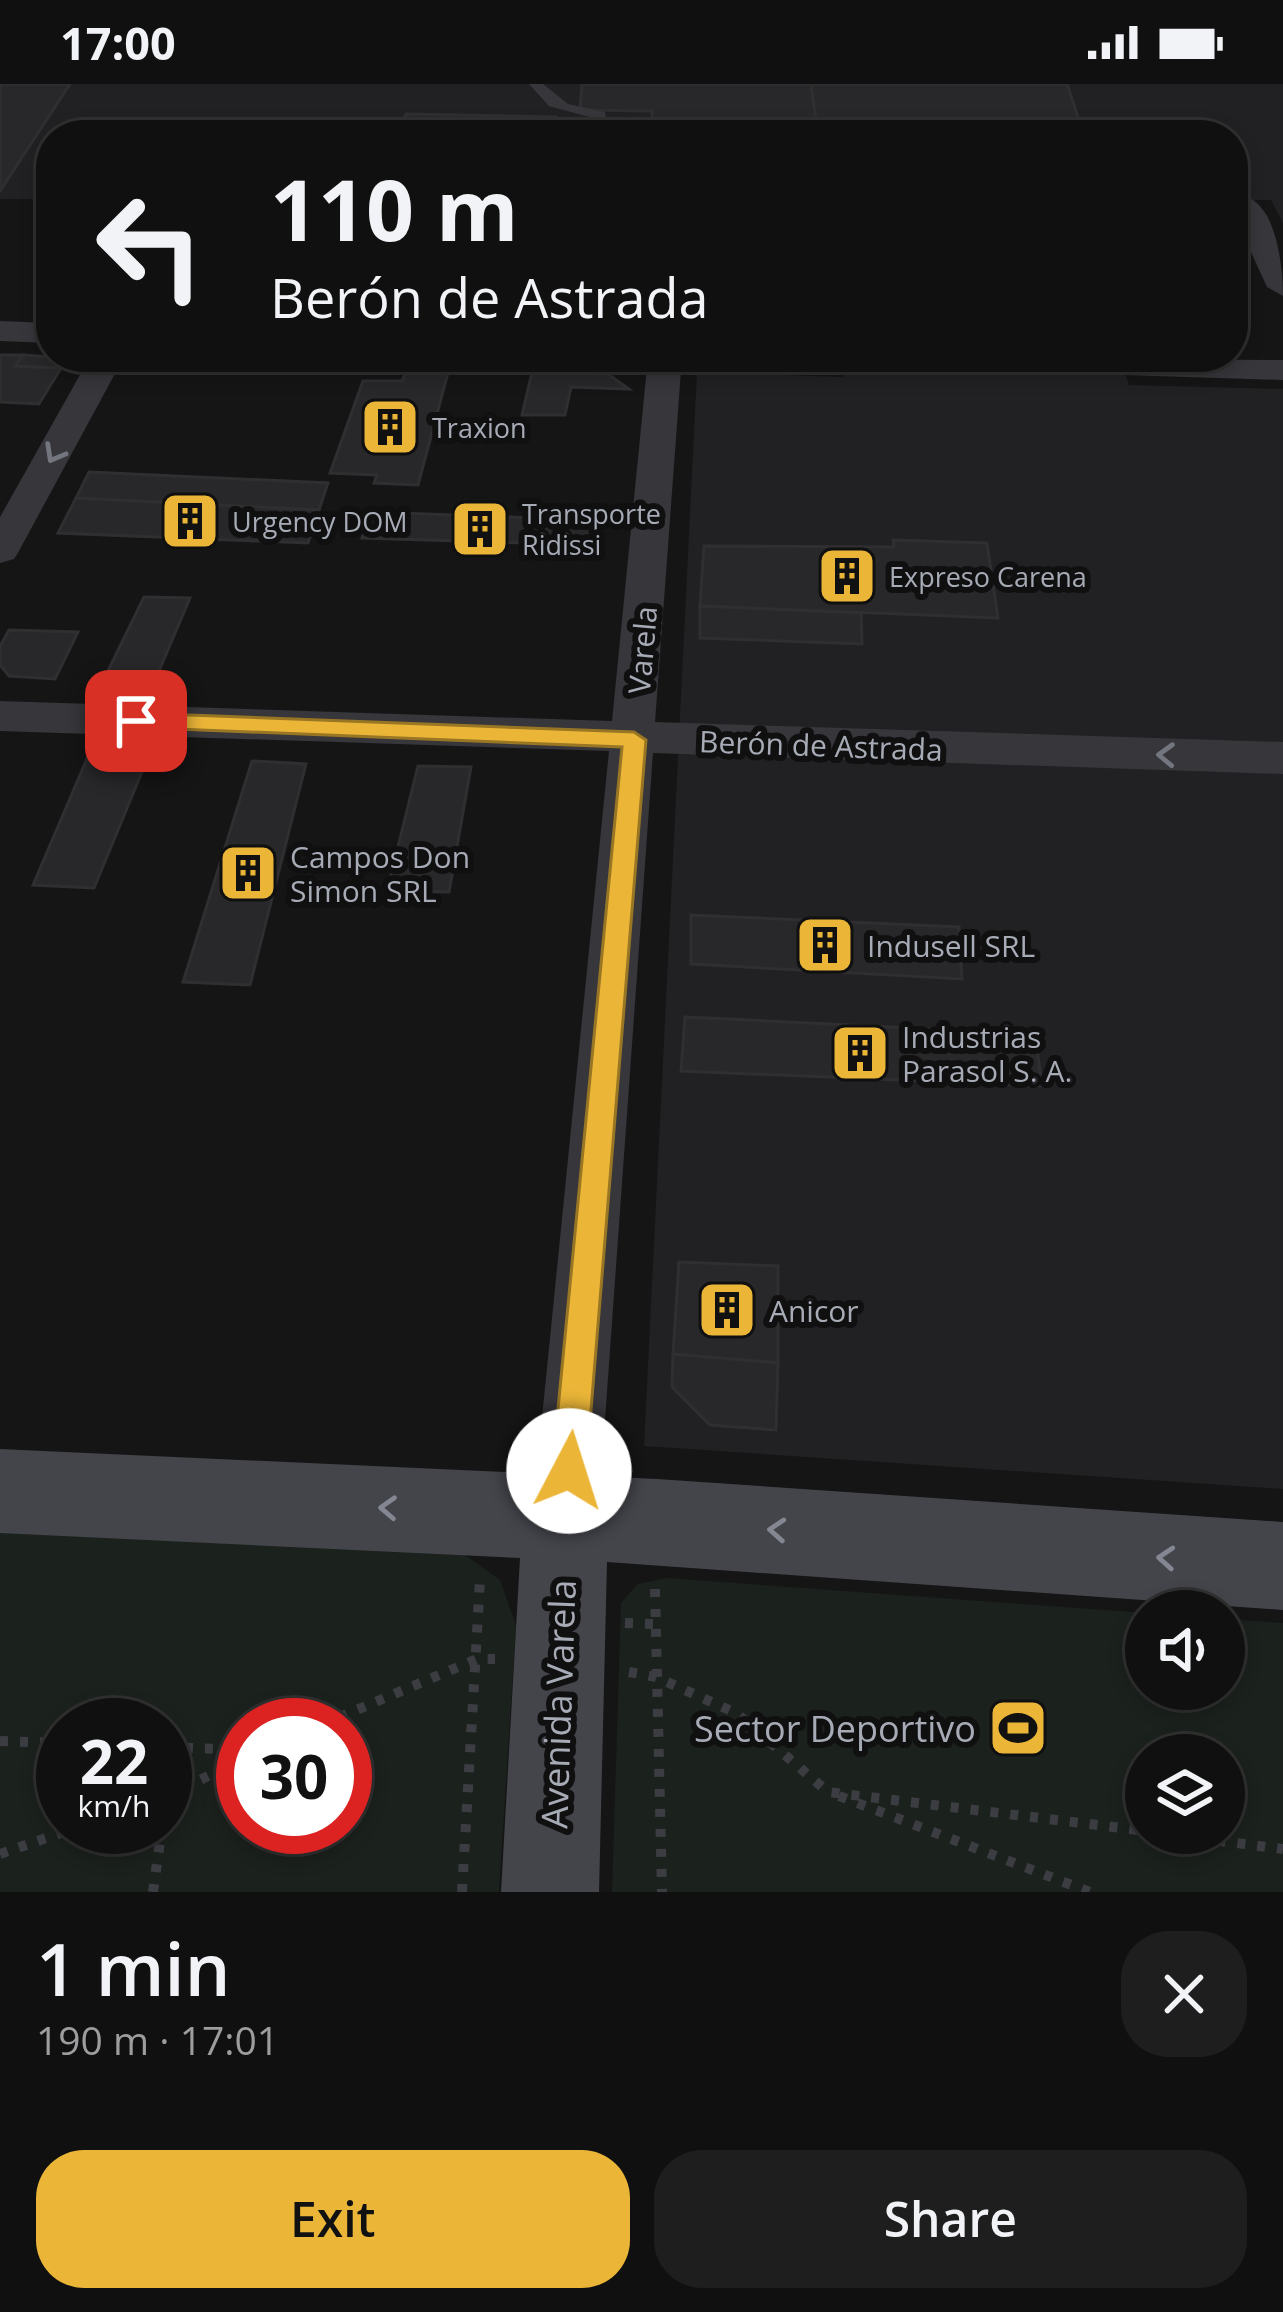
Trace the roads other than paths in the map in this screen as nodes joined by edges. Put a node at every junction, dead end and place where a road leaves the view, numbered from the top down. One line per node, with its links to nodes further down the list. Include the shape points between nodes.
1 (536, 84): 2 (lane, via 554,104)
2 (600, 120)
3 (1248, 213): 4 (street)
4 (1283, 287)
5 (0, 332): 6 (street)
6 (36, 333)
7 (1248, 369): 8 (street)
8 (1283, 370)
9 (99, 372): 11 (street, one-way to 11)
10 (664, 372): 13 (street, Varela)
11 (0, 551)
12 (0, 716): 13 (street, Berón de Astrada)
13 (634, 740): 14 (street, Berón de Astrada, one-way to 13); 16 (street, Varela)
14 (1283, 758)
15 (0, 1491): 16 (main road, one-way to 15)
16 (523, 1515): 17 (main road, one-way to 16); 18 (main road, Avenida Varela, via 518,1660)
17 (1283, 1566)
18 (550, 1892)

